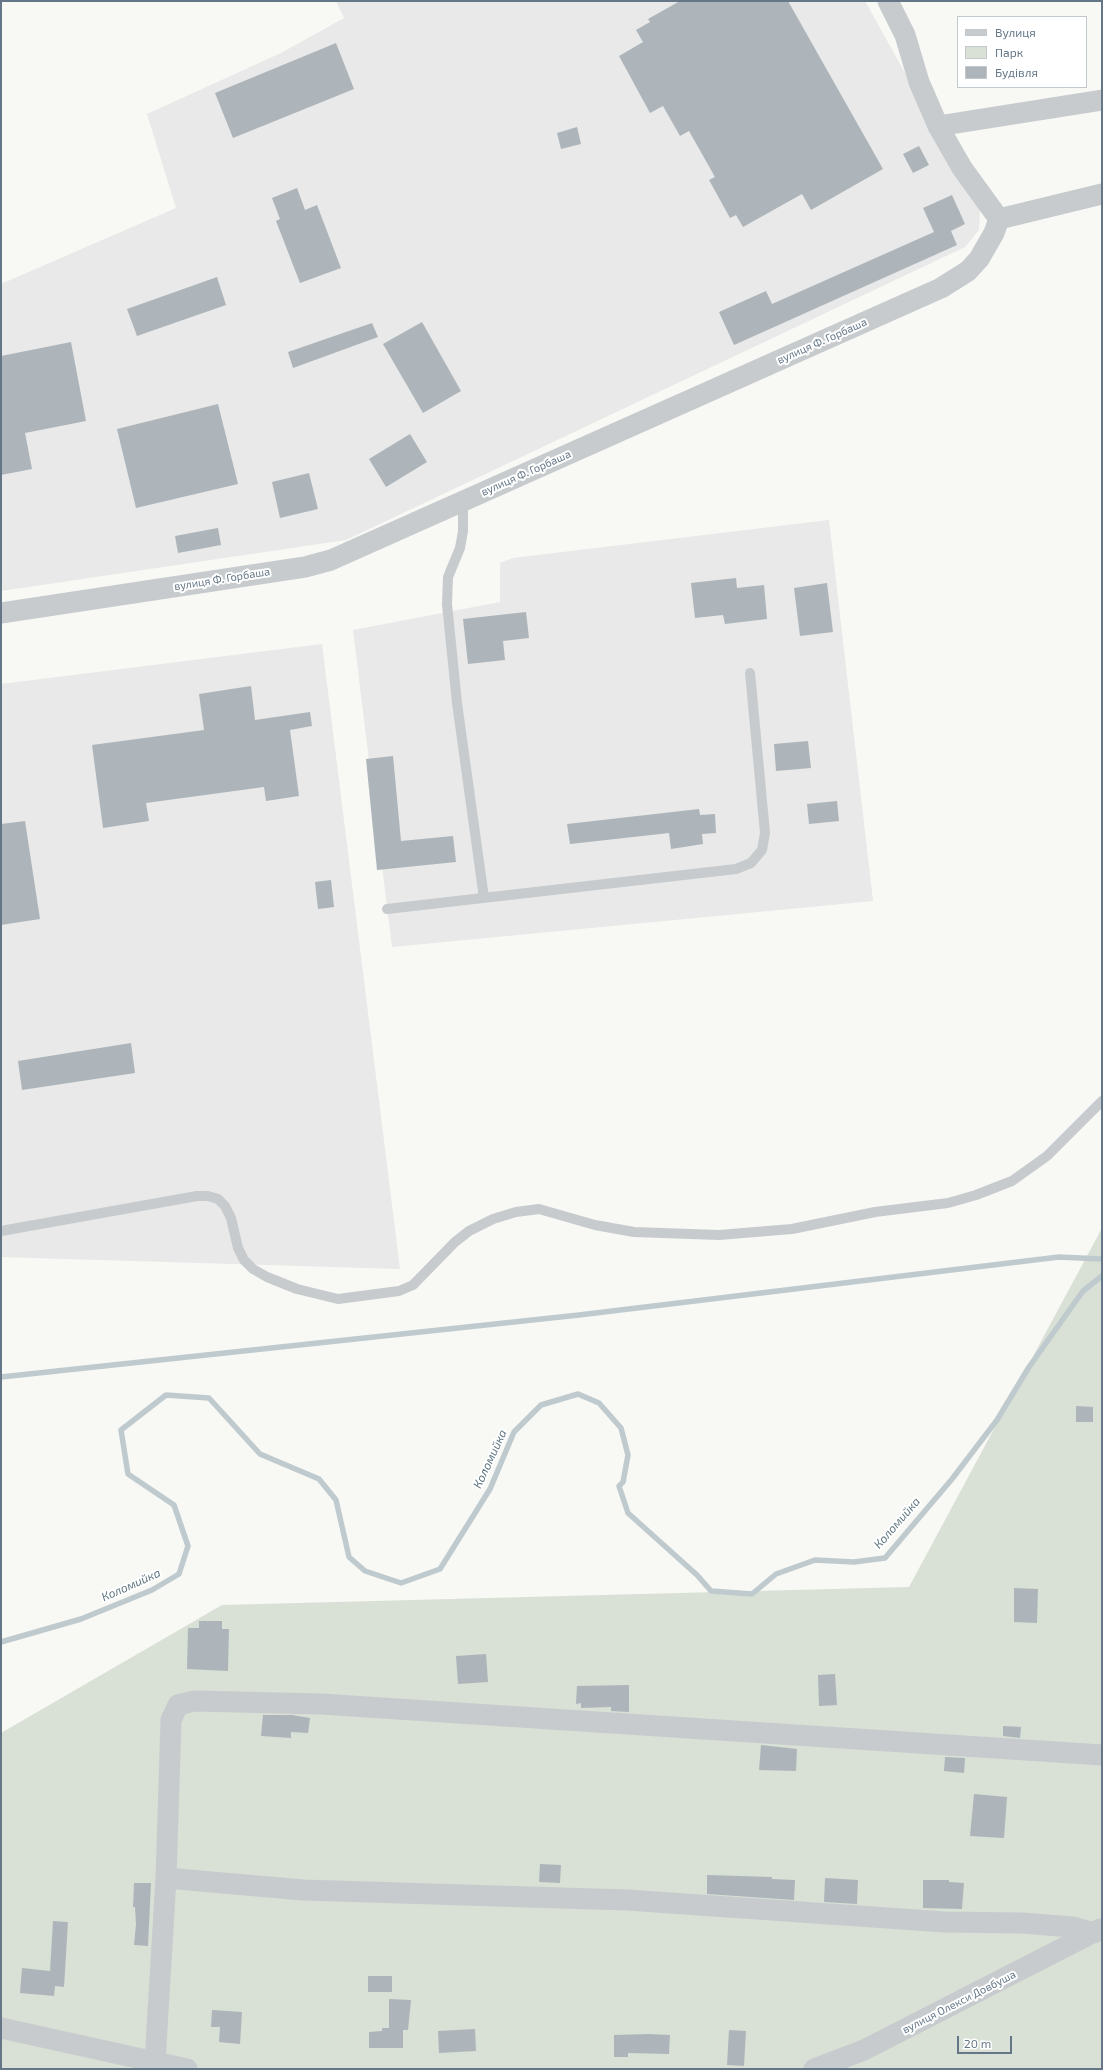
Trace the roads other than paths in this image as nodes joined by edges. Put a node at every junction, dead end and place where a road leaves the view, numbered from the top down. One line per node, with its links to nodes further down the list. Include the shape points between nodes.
1 (888, 1): 3 (street, via 905,34 919,82)
2 (1102, 100): 3 (street)
3 (938, 126): 5 (street, via 962,168)
4 (1102, 194): 5 (street)
5 (998, 219): 6 (street, вулиця Ф. Горбаша, via 994,233 979,259 968,271 945,285)
6 (463, 501): 7 (street, вулиця Ф. Горбаша, via 321,564); 9 (lane, via 463,531 460,548 448,577 447,604 457,703)
7 (1, 613)
8 (750, 673): 9 (lane, via 764,833 762,850 751,863 736,869)
9 (484, 898): 10 (lane)
10 (387, 909)
11 (1102, 1101): 12 (lane, via 1047,1156 1012,1181 948,1203 875,1212 792,1229 719,1235 634,1232 595,1225 538,1209 516,1212 493,1219 470,1231 455,1242 413,1285 399,1291 338,1299 297,1289 253,1269 244,1260 238,1248 231,1218 225,1206 218,1199 208,1196)
12 (1, 1230)
13 (1102, 1755): 14 (street, via 459,1711 194,1701 178,1705 171,1720)
14 (166, 1878): 15 (street, via 303,1890 627,1900); 18 (street)
15 (1098, 1930): 17 (street, вулиця Олекси Довбуша)
16 (1, 2028): 18 (street)
17 (864, 2060): 20 (street, вулиця Олекси Довбуша)
18 (155, 2062): 19 (street)
19 (186, 2069)
20 (814, 2069)

